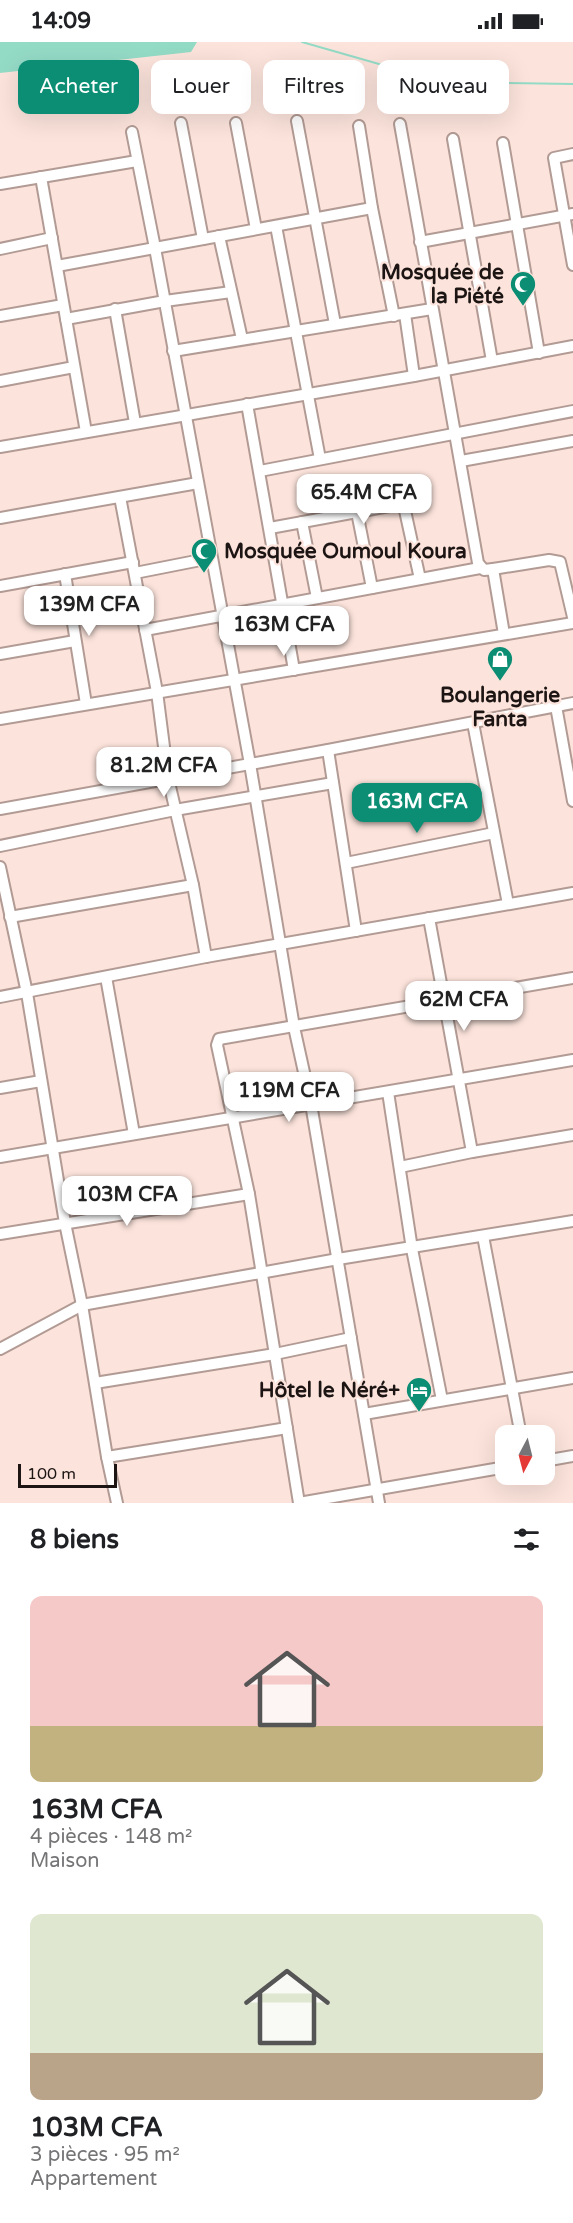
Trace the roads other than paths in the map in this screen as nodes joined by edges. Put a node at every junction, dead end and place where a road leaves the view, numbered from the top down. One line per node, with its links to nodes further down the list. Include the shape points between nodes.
1 (297, 122): 15 (street)
2 (181, 123): 22 (street)
3 (236, 123): 18 (street)
4 (399, 124): 23 (street)
5 (359, 126): 13 (street)
6 (132, 132): 10 (street)
7 (453, 139): 19 (street)
8 (503, 143): 16 (street)
9 (573, 154): 14 (street, via 554,158)
10 (137, 161): 11 (street); 25 (street)
11 (41, 177): 12 (street); 21 (street)
12 (0, 184)
13 (372, 208): 15 (street); 34 (street)
14 (569, 215): 16 (street); 24 (street)
15 (315, 219): 17 (street); 37 (street)
16 (516, 225): 19 (street); 42 (street)
17 (276, 226): 18 (street); 38 (street)
18 (256, 230): 20 (street)
19 (469, 234): 23 (street); 43 (street)
20 (219, 236): 22 (street); 29 (street)
21 (52, 238): 26 (street); 28 (street)
22 (203, 239): 25 (street)
23 (420, 242): 33 (street)
24 (571, 242): 27 (street)
25 (155, 248): 28 (street); 30 (street)
26 (0, 249)
27 (573, 264)
28 (57, 266): 31 (street)
29 (231, 292): 30 (street); 39 (street)
30 (165, 301): 32 (street); 41 (street)
31 (63, 305): 35 (street); 36 (street)
32 (115, 309): 36 (street); 52 (street)
33 (432, 309): 34 (street); 45 (street)
34 (399, 315): 37 (street); 46 (street)
35 (0, 316)
36 (66, 319): 44 (street)
37 (335, 324): 38 (street)
38 (295, 331): 39 (street); 48 (street)
39 (242, 339): 41 (street)
40 (573, 345): 42 (street)
41 (173, 351): 51 (street)
42 (539, 353): 43 (street)
43 (492, 361): 45 (street)
44 (75, 367): 47 (street); 53 (street)
45 (444, 370): 46 (street); 54 (street)
46 (414, 376): 48 (street)
47 (0, 381)
48 (308, 394): 49 (street); 57 (street)
49 (247, 404): 51 (street); 59 (street)
50 (573, 411): 54 (street)
51 (185, 414): 52 (street); 60 (street)
52 (135, 423): 53 (street)
53 (86, 432): 56 (street)
54 (456, 433): 57 (street); 58 (street)
55 (573, 441): 58 (street)
56 (0, 447)
57 (320, 459): 59 (street)
58 (461, 461): 68 (street)
59 (260, 471): 65 (street)
60 (198, 483): 61 (street); 66 (street)
61 (120, 497): 63 (street); 67 (street)
62 (357, 512): 64 (street); 72 (street, via 404,506); 74 (street)
63 (0, 518)
64 (302, 522): 65 (street); 75 (street)
65 (270, 528): 76 (street)
66 (212, 558): 70 (street); 77 (street)
67 (133, 562): 70 (street); 71 (street)
68 (480, 568): 69 (street); 72 (street)
69 (493, 569): 78 (street, via 549,560 560,562); 81 (street)
70 (135, 573): 80 (street)
71 (65, 574): 73 (street); 82 (street)
72 (420, 579): 74 (street)
73 (0, 586)
74 (372, 588): 75 (street)
75 (316, 598): 76 (street)
76 (283, 604): 77 (street); 84 (street)
77 (222, 616): 80 (street); 85 (street)
78 (573, 616)
79 (573, 623): 81 (street)
80 (146, 630): 86 (street)
81 (504, 634): 84 (street)
82 (75, 640): 83 (street); 88 (street)
83 (0, 654)
84 (294, 669): 85 (street)
85 (234, 680): 86 (street); 93 (street)
86 (157, 692): 88 (street); 94 (street)
87 (573, 703): 89 (street)
88 (86, 704): 90 (street)
89 (556, 706): 91 (street); 97 (street)
90 (0, 719)
91 (473, 723): 92 (street); 100 (street)
92 (328, 750): 93 (street); 95 (street)
93 (250, 764): 94 (street); 96 (street)
94 (168, 778): 98 (street); 99 (street)
95 (333, 783): 96 (street); 102 (street)
96 (255, 796): 99 (street); 110 (street)
97 (573, 801)
98 (0, 809)
99 (175, 810): 101 (street); 104 (street)
100 (494, 833): 102 (street); 106 (street)
101 (0, 846)
102 (346, 862): 109 (street)
103 (0, 867): 107 (street)
104 (193, 885): 107 (street); 111 (street)
105 (573, 893): 106 (street)
106 (507, 904): 108 (street)
107 (10, 917): 114 (street)
108 (429, 918): 109 (street); 116 (street)
109 (356, 931): 110 (street)
110 (280, 944): 111 (street); 117 (street)
111 (206, 957): 112 (street)
112 (106, 977): 114 (street); 125 (street)
113 (573, 978): 116 (street)
114 (27, 993): 115 (street); 120 (street)
115 (0, 997)
116 (444, 1000): 117 (street); 119 (street)
117 (294, 1027): 123 (street); 124 (street, via 219,1039 217,1045)
118 (573, 1060): 119 (street)
119 (458, 1080): 122 (street); 128 (street)
120 (41, 1081): 121 (street); 127 (street)
121 (0, 1088)
122 (388, 1092): 123 (street); 130 (street)
123 (311, 1104): 124 (street); 137 (street)
124 (233, 1118): 125 (street); 131 (street)
125 (134, 1134): 127 (street)
126 (573, 1135): 128 (street)
127 (52, 1148): 129 (street); 133 (street)
128 (472, 1152): 130 (street)
129 (0, 1157)
130 (400, 1167): 136 (street)
131 (249, 1194): 133 (street); 138 (street)
132 (573, 1221): 135 (street)
133 (64, 1223): 134 (street); 139 (street)
134 (0, 1234)
135 (483, 1236): 136 (street); 145 (street)
136 (412, 1249): 137 (street); 146 (street)
137 (338, 1259): 138 (street); 140 (street)
138 (262, 1273): 139 (street); 142 (street)
139 (82, 1305): 141 (street); 144 (street)
140 (351, 1338): 142 (street); 147 (street)
141 (0, 1346)
142 (275, 1354): 144 (street); 149 (street)
143 (573, 1378): 145 (street)
144 (95, 1383): 151 (street)
145 (513, 1389): 146 (street); 148 (street)
146 (442, 1400): 147 (street)
147 (364, 1414): 154 (street)
148 (519, 1425)
149 (287, 1428): 151 (street); 156 (street)
150 (573, 1456): 152 (street)
151 (106, 1457): 155 (street)
152 (555, 1459)
153 (495, 1469): 154 (street)
154 (377, 1490): 156 (street); 157 (street)
155 (117, 1503)
156 (299, 1503)
157 (379, 1503)

